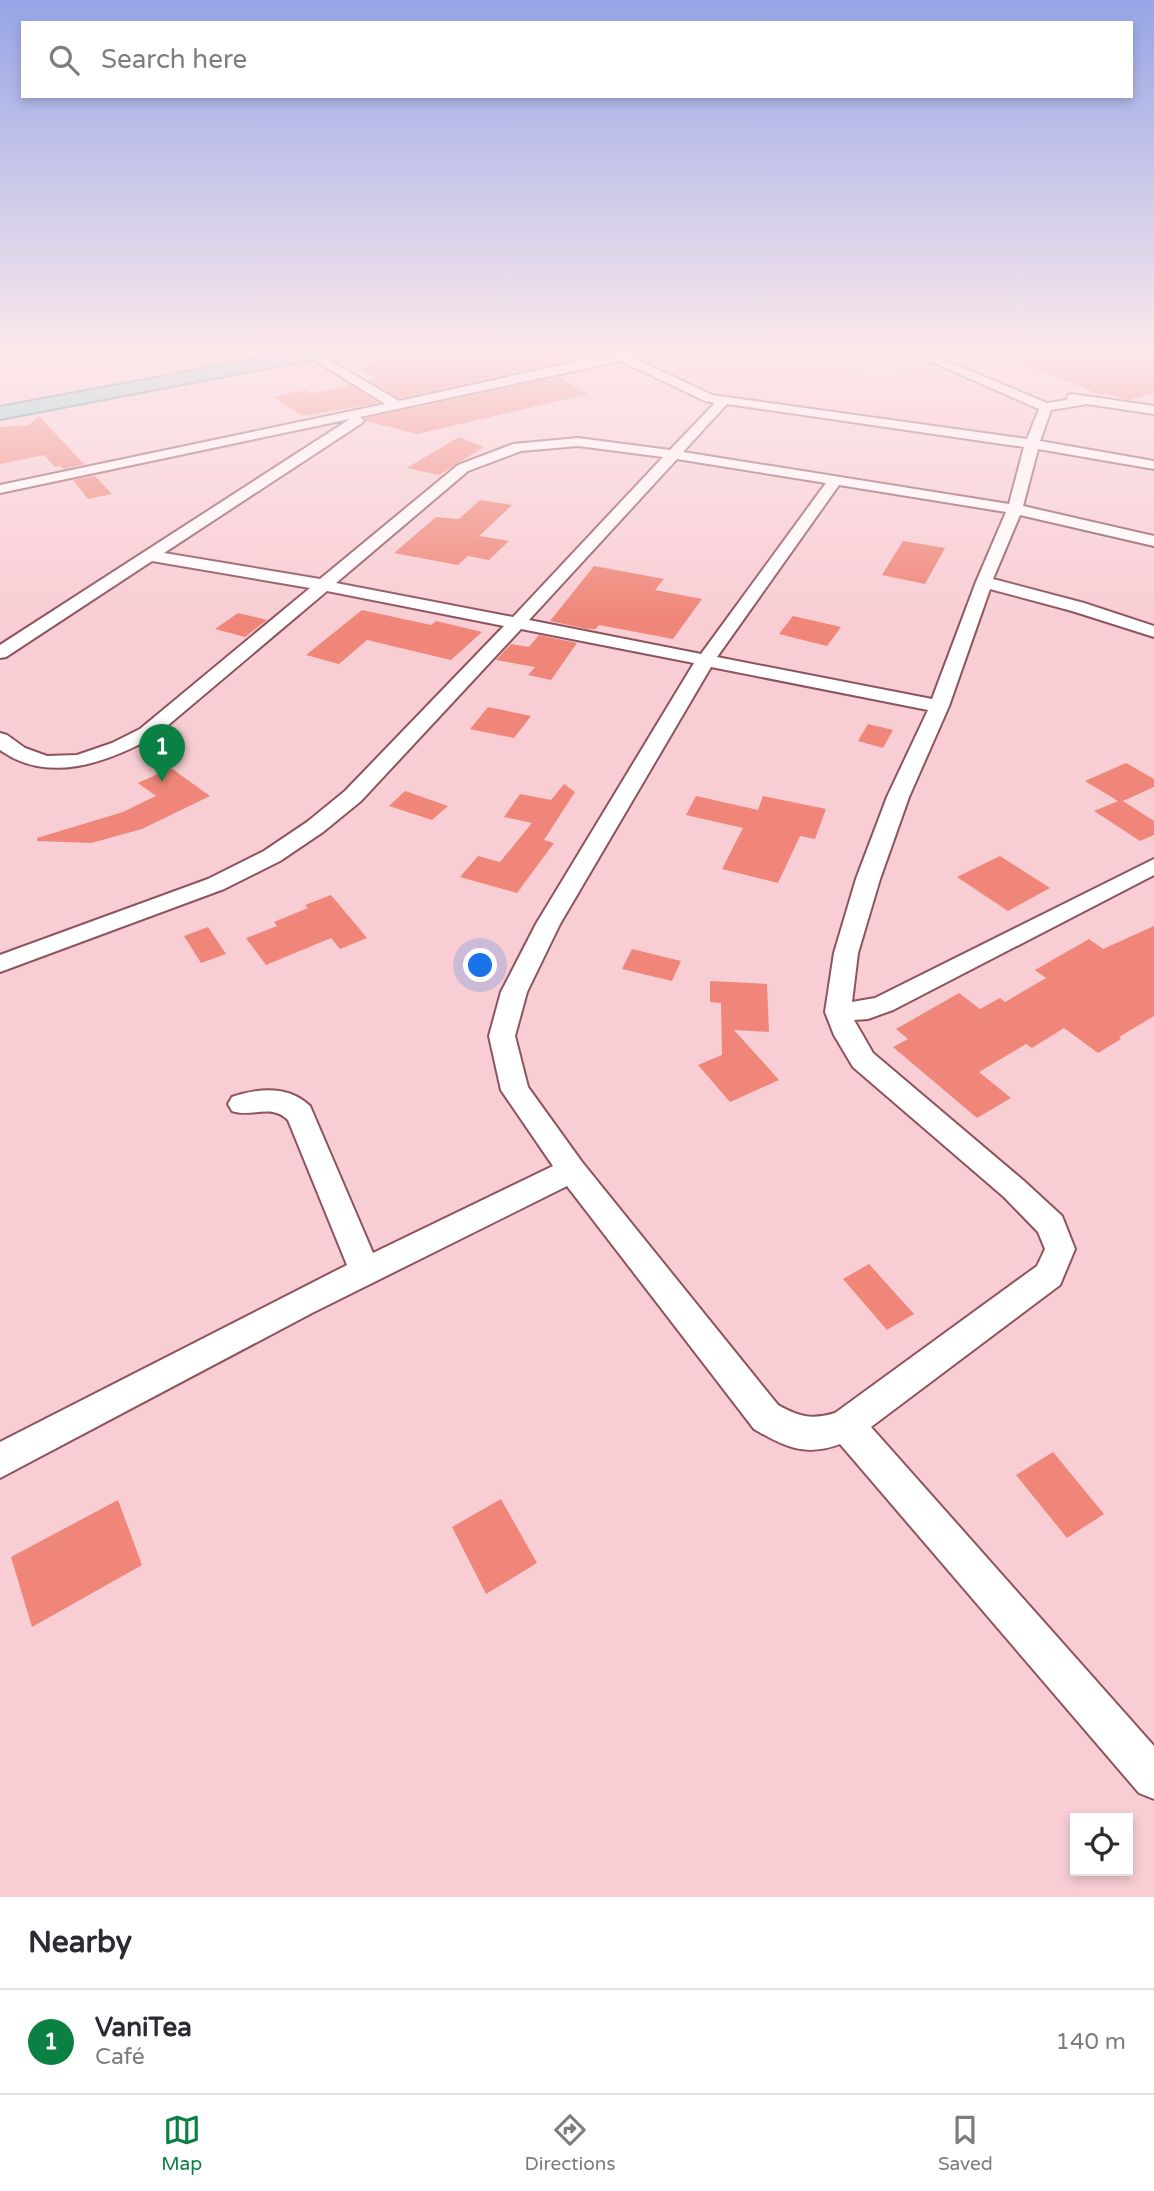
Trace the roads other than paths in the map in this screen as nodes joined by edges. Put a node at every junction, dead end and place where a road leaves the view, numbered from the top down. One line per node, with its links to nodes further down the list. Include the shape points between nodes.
1 (237, 440): 10 (street)
2 (327, 440): 13 (street)
3 (679, 440): 7 (street)
4 (1001, 440): 6 (street)
5 (1034, 440): 6 (street)
6 (1032, 444): 8 (street); 11 (street)
7 (666, 454): 9 (street); 15 (street, via 578,442 518,447 487,457 463,468); 16 (street)
8 (1154, 465)
9 (834, 482): 11 (street); 19 (street)
10 (0, 489)
11 (1015, 509): 12 (street); 14 (street)
12 (1154, 541)
13 (151, 556): 15 (street); 18 (street)
14 (984, 582): 17 (street); 20 (street)
15 (323, 585): 16 (street); 21 (street, via 147,733 113,751 76,762 46,763 9,750)
16 (509, 624): 19 (street); 23 (street, via 379,760 344,804 316,827 216,884)
17 (1154, 632)
18 (0, 653)
19 (706, 659): 20 (street); 28 (street, via 548,924 514,992 502,1037 515,1090)
20 (939, 706): 26 (street, via 868,879 846,953)
21 (0, 738)
22 (1154, 866): 26 (street, via 884,1004)
23 (156, 900): 24 (street); 25 (street)
24 (0, 950)
25 (0, 964)
26 (838, 1012): 30 (street, via 863,1060 1014,1189 1051,1225 1060,1249 1049,1275)
27 (242, 1104): 29 (street, via 281,1100 300,1114)
28 (572, 1170): 29 (street); 30 (street, via 766,1417 794,1434 819,1436)
29 (365, 1271): 31 (street)
30 (846, 1425): 32 (street)
31 (0, 1461)
32 (1154, 1778)

